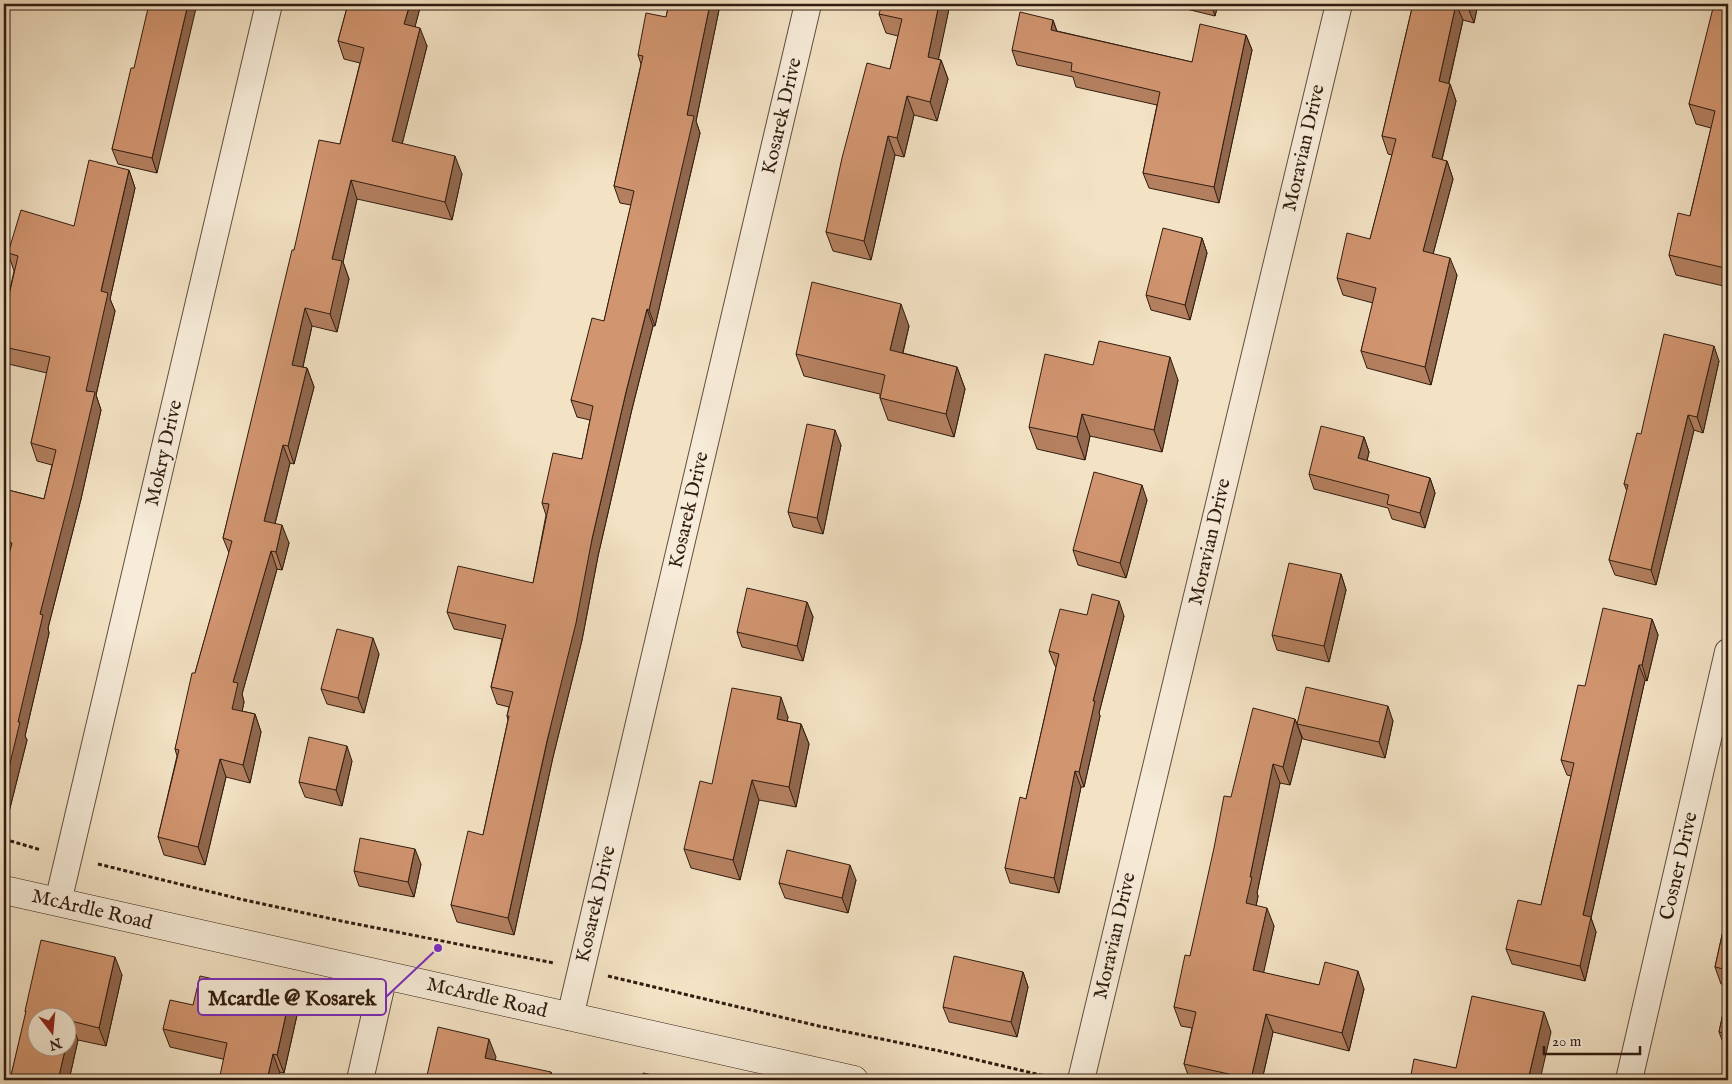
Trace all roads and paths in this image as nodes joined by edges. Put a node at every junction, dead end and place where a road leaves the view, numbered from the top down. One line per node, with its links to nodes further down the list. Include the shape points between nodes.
1 (269, 4): 6 (street, Mokry Drive)
2 (808, 4): 9 (street, Kosarek Drive)
3 (1339, 4): 13 (street, Moravian Drive)
4 (1728, 652): 16 (street, Cosner Drive)
5 (4, 839): 6 (path)
6 (69, 858): 8 (street, Mokry Drive); 9 (path, via 346,922)
7 (4, 890): 8 (main road, McArdle Road)
8 (58, 902): 10 (main road, McArdle Road)
9 (581, 969): 11 (street, Kosarek Drive); 13 (path, via 823,1027)
10 (384, 975): 11 (main road, McArdle Road); 14 (street)
11 (570, 1017): 12 (main road, McArdle Road)
12 (797, 1074): 15 (main road, McArdle Road)
13 (1068, 1079)
14 (360, 1080)
15 (854, 1080)
16 (1629, 1080)

